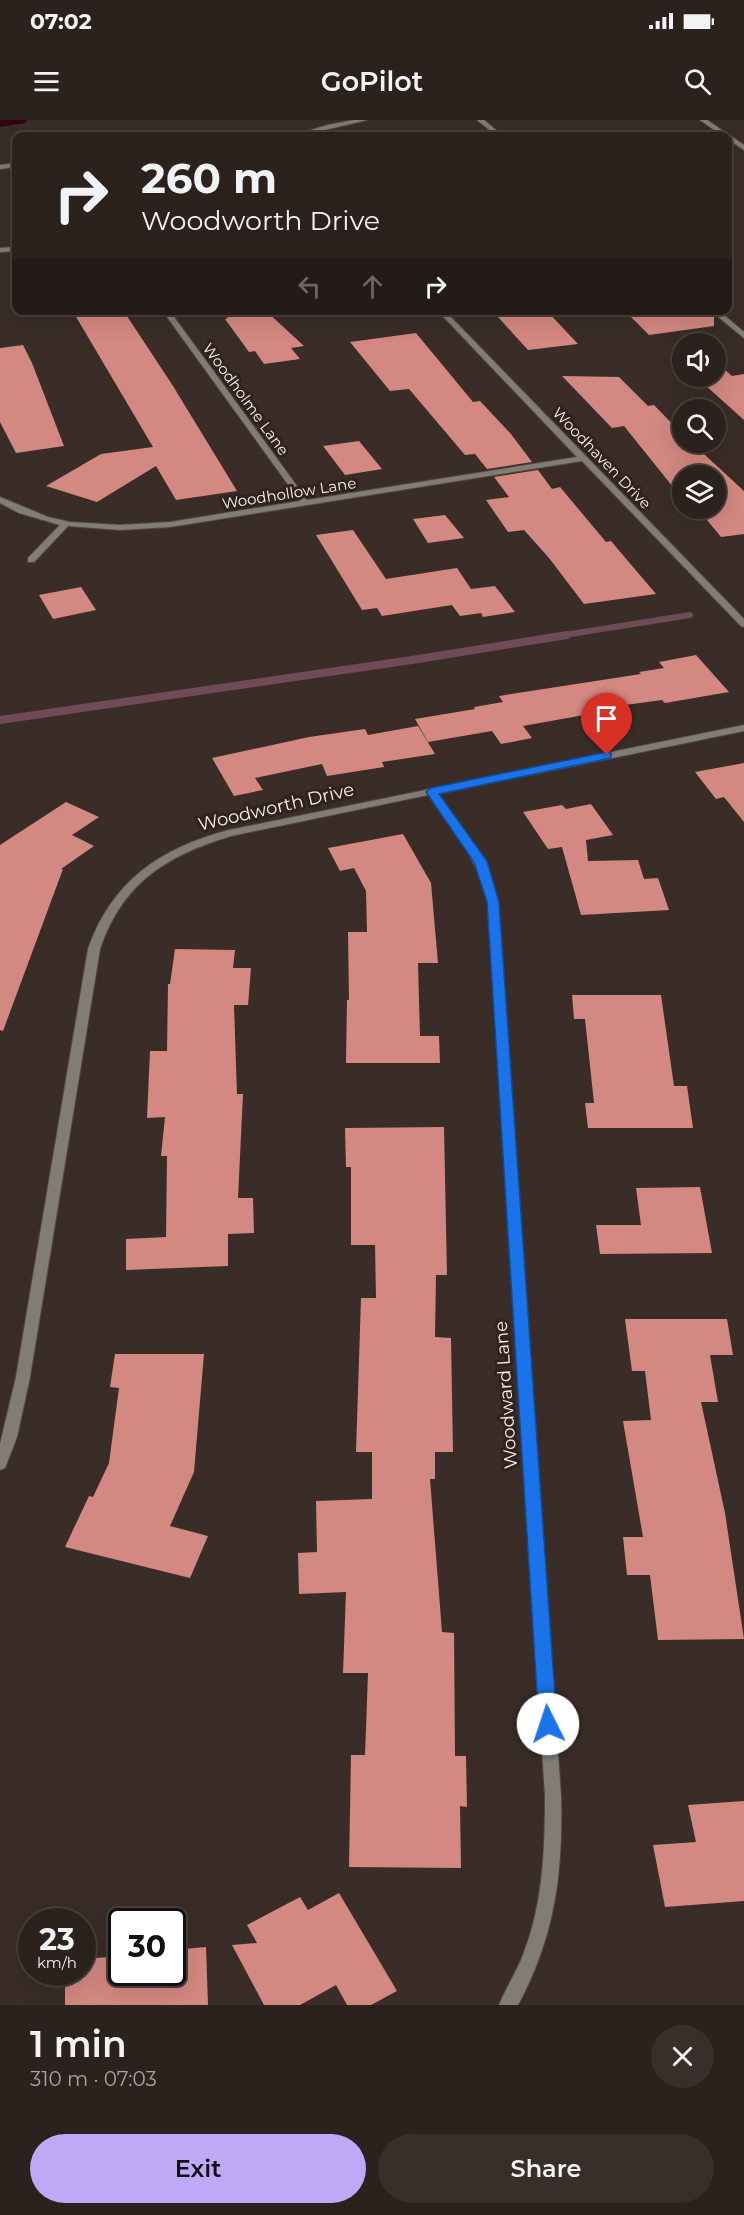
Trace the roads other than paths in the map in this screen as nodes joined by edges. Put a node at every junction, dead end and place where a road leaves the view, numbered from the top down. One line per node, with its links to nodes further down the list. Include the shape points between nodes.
1 (364, 120): 4 (street)
2 (480, 120): 5 (street)
3 (703, 120): 6 (street)
4 (308, 132)
5 (495, 132)
6 (721, 132)
7 (169, 315): 13 (street, Woodholme Lane)
8 (445, 315): 11 (street, Woodhaven Drive)
9 (719, 315): 10 (street)
10 (744, 336)
11 (584, 458): 13 (street, Woodhollow Lane); 16 (street, Woodhaven Drive)
12 (0, 500): 14 (street, Woodhollow Lane, via 28,514)
13 (305, 504): 14 (street, Woodhollow Lane, via 164,525)
14 (66, 524): 15 (street)
15 (32, 560)
16 (744, 624)
17 (744, 728): 18 (street, Woodworth Drive)
18 (431, 792): 19 (street, Woodworth Drive, via 253,827 192,844 146,872 111,910 94,949 23,1377); 20 (street, Woodward Lane, via 480,861 493,902 553,1796 552,1865 544,1923 522,1982)
19 (0, 1464)
20 (508, 2005)

